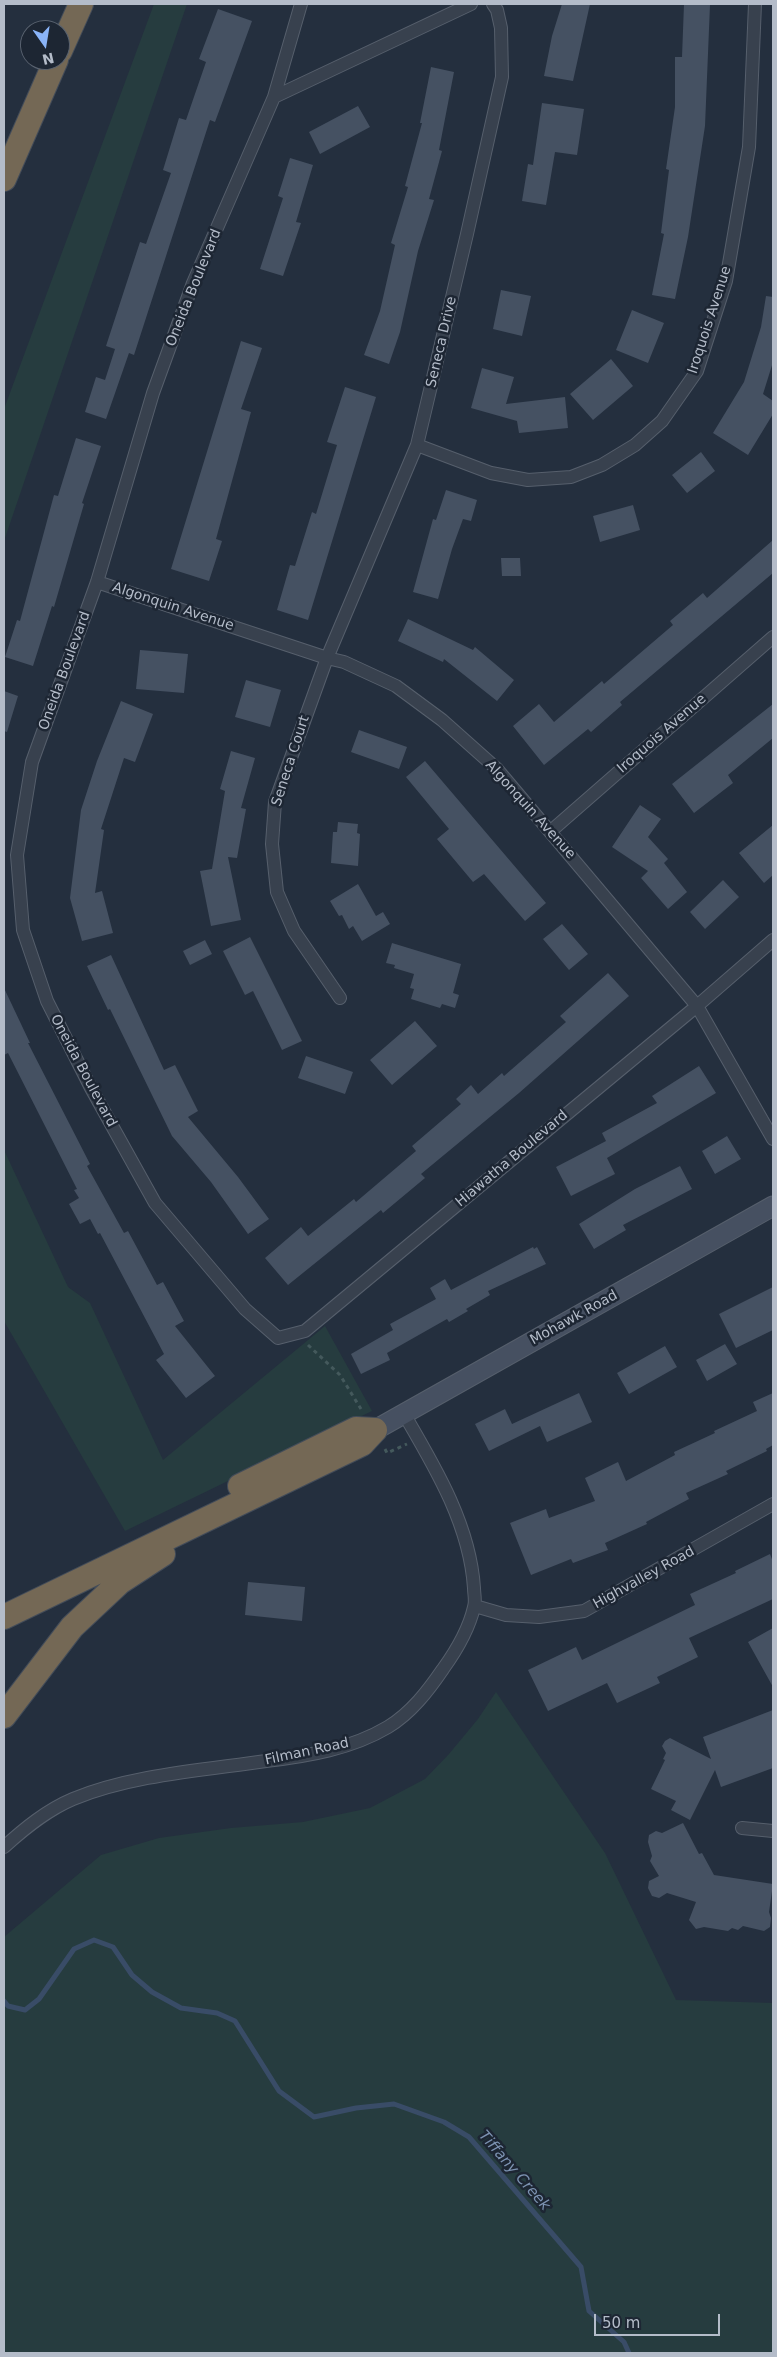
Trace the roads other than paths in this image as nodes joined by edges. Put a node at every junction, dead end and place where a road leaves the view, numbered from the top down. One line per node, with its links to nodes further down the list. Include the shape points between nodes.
1 (81, 4): 6 (highway)
2 (301, 4): 8 (street, Oneida Boulevard)
3 (471, 4): 8 (street)
4 (756, 4): 10 (street, Iroquois Avenue, via 749,147 726,281 697,371 662,421 634,445 602,465 570,477 528,480 491,473)
5 (498, 6): 10 (street, Seneca Drive, via 502,77)
6 (70, 29)
7 (52, 70): 9 (highway)
8 (274, 97): 11 (street, Oneida Boulevard, via 190,292 153,393)
9 (4, 179)
10 (418, 445): 13 (street, Seneca Drive)
11 (97, 582): 13 (street, Algonquin Avenue); 20 (street, Oneida Boulevard, via 32,762 17,854 24,930 47,1001 155,1203)
12 (773, 637): 14 (street, Iroquois Avenue)
13 (327, 658): 14 (street, Algonquin Avenue, via 344,662 396,686 442,720 497,769); 16 (street, Seneca Court, via 275,802 272,844 277,892 294,931)
14 (550, 831): 17 (street, Algonquin Avenue)
15 (773, 940): 17 (street, Hiawatha Boulevard)
16 (340, 998)
17 (697, 1006): 18 (street, Algonquin Avenue); 20 (street, Hiawatha Boulevard, via 305,1331 278,1338)
18 (773, 1139)
19 (773, 1206): 21 (main road, Mohawk Road)
20 (245, 1309)
21 (404, 1414): 22 (main road, Mohawk Road); 25 (street, Filman Road, via 438,1475 461,1526 473,1567)
22 (375, 1430): 23 (highway, via 362,1444); 26 (highway, via 356,1429 108,1552)
23 (242, 1503): 26 (highway); 27 (highway, via 120,1582 72,1627)
24 (773, 1504): 25 (street, Highvalley Road, via 584,1611 539,1616 506,1615)
25 (475, 1606): 30 (street, Filman Road, via 447,1664 422,1699 388,1726 349,1745 300,1757 114,1785 72,1799 30,1824)
26 (4, 1608)
27 (4, 1716)
28 (742, 1828): 29 (street)
29 (773, 1832)
30 (4, 1847)

